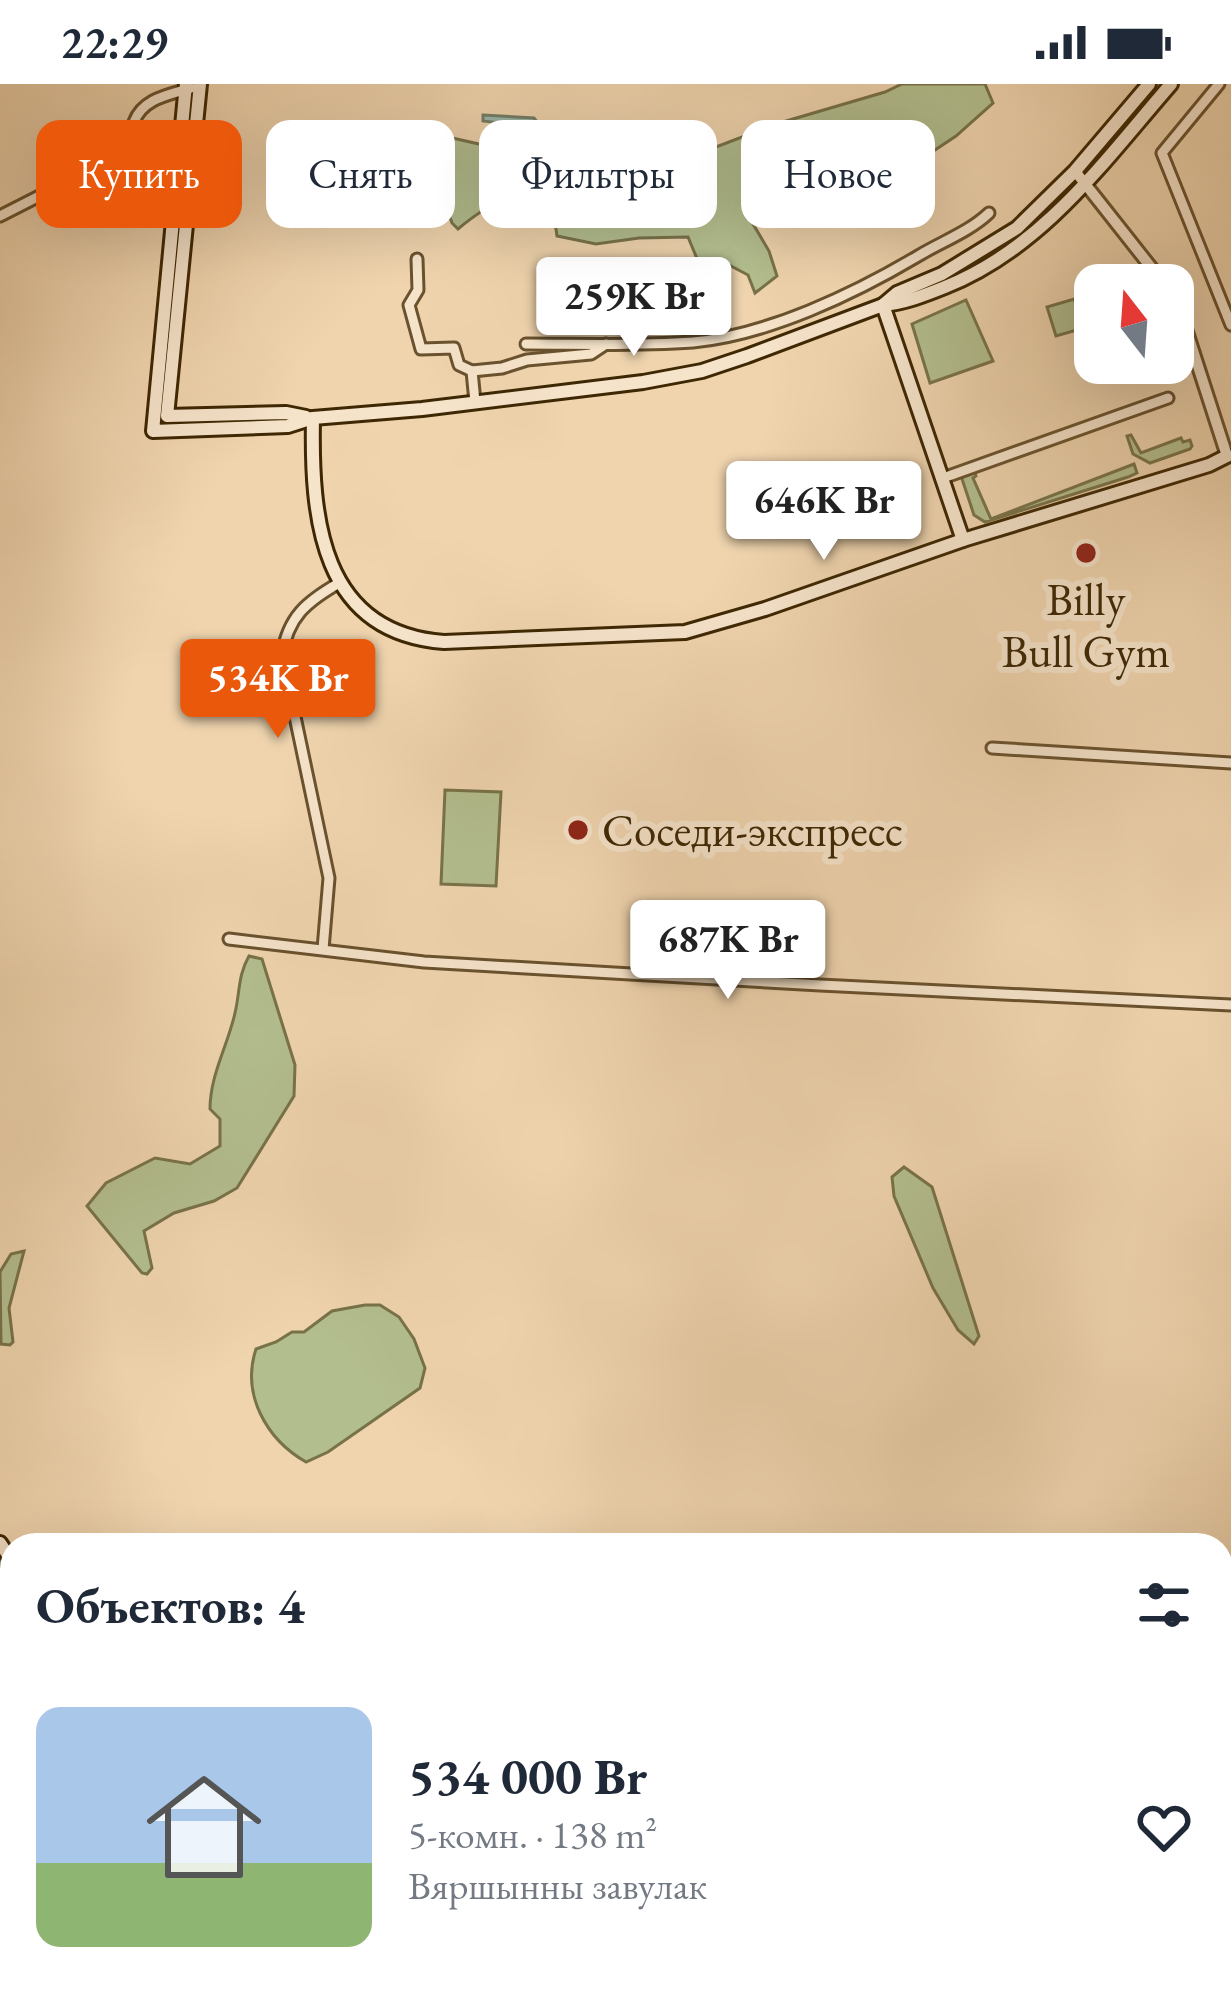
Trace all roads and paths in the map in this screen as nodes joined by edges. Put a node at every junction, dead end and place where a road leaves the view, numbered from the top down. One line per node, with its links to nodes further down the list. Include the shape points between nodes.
1 (1149, 84): 6 (main road)
2 (1171, 84): 6 (main road)
3 (1219, 84): 5 (street); 13 (street, via 1162,153)
4 (195, 85): 8 (street, via 146,104 116,157); 21 (main road); 21 (main road, via 153,431)
5 (1231, 89)
6 (1080, 177): 10 (street); 12 (main road, via 1000,240)
7 (989, 213): 11 (street)
8 (0, 216)
9 (417, 259): 17 (street, via 418,290 409,305 421,349 454,348)
10 (1149, 264)
11 (874, 281): 12 (street); 15 (street, via 748,330)
12 (883, 305): 19 (main road, via 702,370); 23 (main road)
13 (1231, 325)
14 (526, 344): 15 (street)
15 (606, 344): 17 (street)
16 (1194, 349): 22 (street)
17 (472, 371): 19 (street)
18 (1168, 398): 23 (street)
19 (475, 402): 20 (main road)
20 (313, 418): 21 (main road); 25 (main road, via 320,530)
21 (166, 423)
22 (1229, 455): 24 (main road)
23 (943, 478): 24 (main road)
24 (963, 540): 25 (main road, via 765,609 660,635 430,641 372,618)
25 (339, 583): 29 (street, via 297,614 282,656 329,878)
26 (992, 748): 27 (street)
27 (1231, 763)
28 (229, 939): 29 (street)
29 (322, 949): 30 (street, via 471,965)
30 (1231, 1005)

